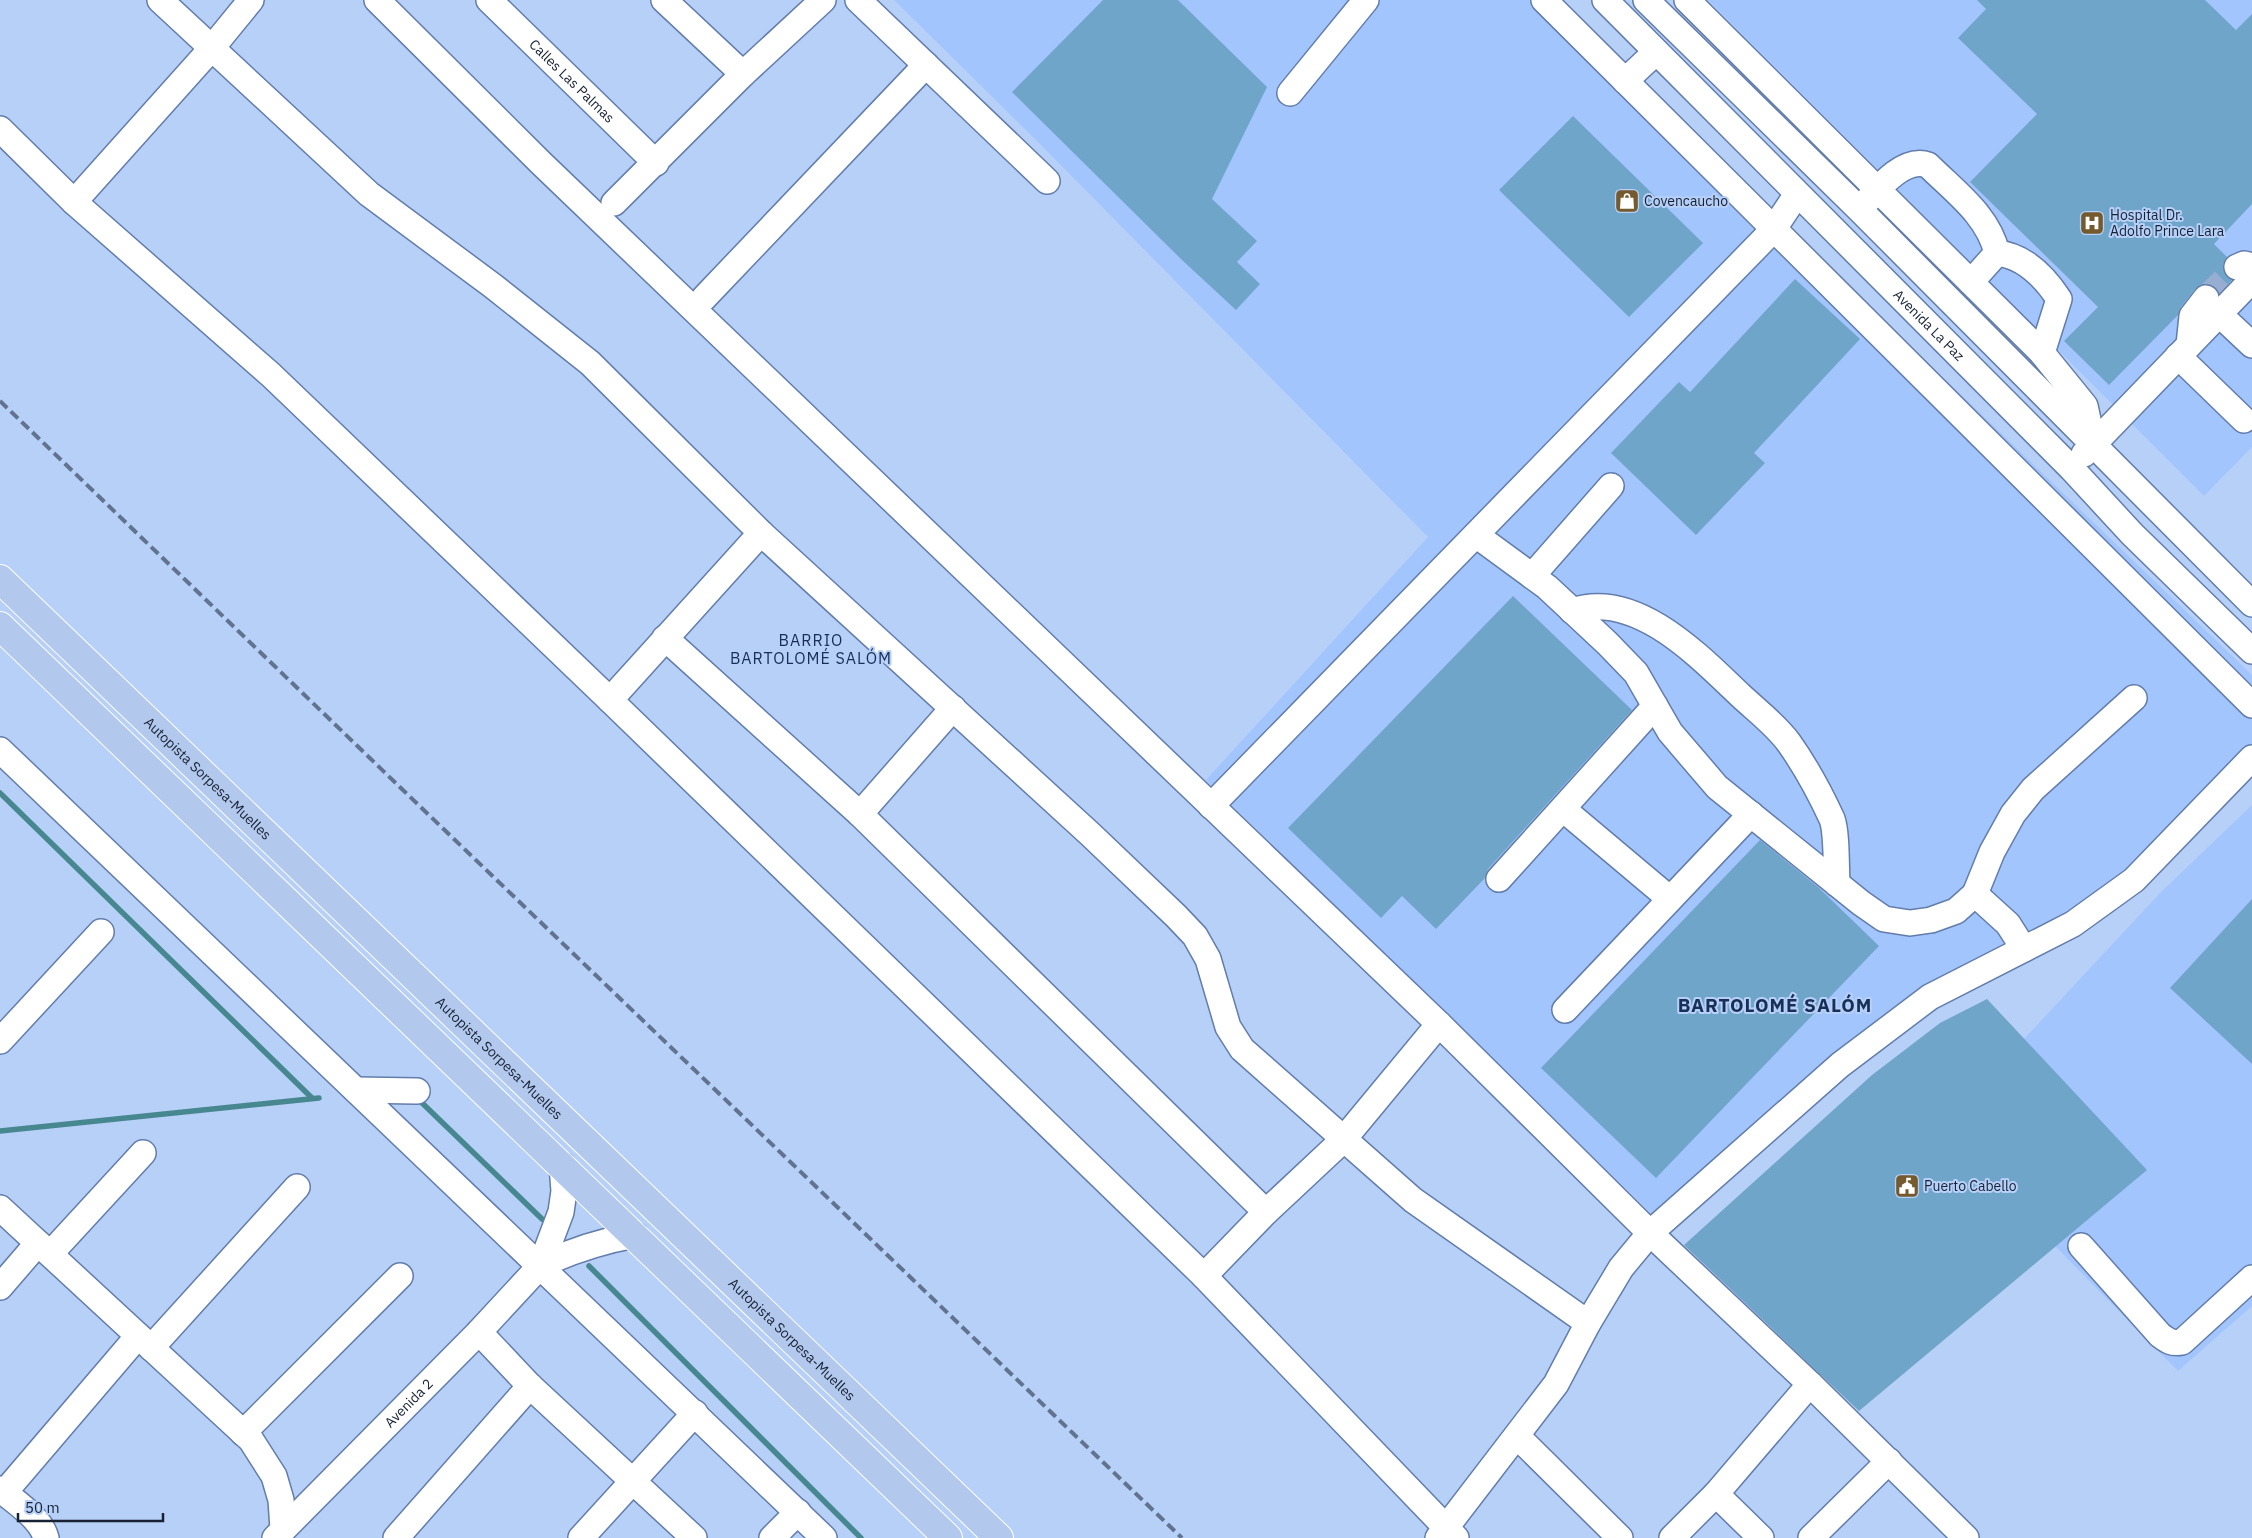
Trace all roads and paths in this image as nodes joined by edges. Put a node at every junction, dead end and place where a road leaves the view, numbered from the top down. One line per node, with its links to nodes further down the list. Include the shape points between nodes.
1 (160, 0): 13 (street)
2 (251, 0): 13 (street)
3 (377, 0): 61 (street, via 541,162)
4 (489, 0): 20 (street, Calles Las Palmas)
5 (664, 0): 16 (street)
6 (823, 0): 16 (street)
7 (858, 0): 15 (street)
8 (1366, 0): 18 (street)
9 (1544, 0): 17 (street)
10 (1605, 0): 14 (street, Avenida La Paz)
11 (1646, 0): 26 (street)
12 (1687, 0): 22 (street)
13 (211, 49): 24 (street); 43 (street, via 369,194 493,286 590,364)
14 (1656, 52): 17 (street); 23 (street, Avenida La Paz)
15 (926, 65): 21 (street); 32 (street)
16 (743, 74): 20 (street)
17 (1625, 82): 27 (street)
18 (1290, 93)
19 (0, 129): 24 (street)
20 (656, 163): 25 (street)
21 (1047, 181)
22 (1878, 189): 26 (street); 29 (street, via 1906,166 1918,162 1928,165 1983,219 1993,236); 31 (street)
23 (1797, 194): 27 (street); 28 (street, Avenida La Paz)
24 (74, 202): 55 (street, via 271,375)
25 (614, 203)
26 (1860, 209): 28 (street); 39 (street)
27 (1773, 230): 40 (street); 45 (street)
28 (1838, 236): 38 (street, Avenida La Paz)
29 (1996, 253): 31 (street); 36 (street, via 2011,255 2030,266 2051,286 2058,299)
30 (2247, 271): 33 (street)
31 (1971, 282): 36 (street)
32 (704, 298)
33 (2212, 306): 34 (street); 35 (street)
34 (2252, 345)
35 (2184, 350): 37 (street); 39 (street)
36 (2042, 353): 39 (street, via 2085,406)
37 (2244, 420)
38 (2042, 440): 40 (street); 41 (street, Avenida La Paz)
39 (2093, 443): 41 (street); 49 (street)
40 (2013, 468): 46 (street)
41 (2072, 469): 44 (street, Avenida La Paz)
42 (1611, 486): 47 (street)
43 (761, 533): 52 (street); 58 (street)
44 (2132, 534): 46 (street); 53 (street, Avenida La Paz)
45 (1476, 535): 47 (street); 61 (street)
46 (2104, 558): 56 (street)
47 (1532, 576): 50 (street)
48 (0, 579): 113 (main road, Autopista Sorpesa-Muelles)
49 (2252, 604)
50 (1572, 611): 57 (street, via 1636,673); 66 (street, via 1604,605 1640,616 1693,650 1788,741 1833,822)
51 (0, 626): 78 (main road)
52 (665, 638): 55 (street); 63 (street)
53 (2252, 650)
54 (2134, 698): 67 (street, via 2028,796 2013,814)
55 (610, 700): 88 (street)
56 (2252, 705)
57 (1655, 706): 62 (street); 64 (street, via 1670,732 1718,787)
58 (953, 708): 63 (street); 76 (street, via 1195,936 1208,959 1228,1028 1242,1049)
59 (0, 750): 74 (street)
60 (2252, 758): 70 (street, via 2134,880 2073,924)
61 (1211, 806): 72 (street)
62 (1563, 809): 65 (street); 68 (street)
63 (860, 814): 81 (street)
64 (1751, 814): 66 (street); 68 (street)
65 (1499, 879)
66 (1837, 884): 67 (street, via 1884,919 1910,923 1956,911)
67 (1975, 894): 70 (street, via 2008,924)
68 (1670, 899): 71 (street)
69 (101, 932): 73 (street)
70 (2024, 948): 82 (street, via 1930,997 1840,1065)
71 (1565, 1010)
72 (1439, 1024): 76 (street); 82 (street)
73 (0, 1041)
74 (356, 1090): 75 (street); 86 (street)
75 (417, 1091)
76 (1342, 1140): 81 (street); 91 (street, via 1413,1200)
77 (144, 1153): 85 (street)
78 (562, 1165): 83 (main road); 86 (street, via 564,1191 561,1212)
79 (297, 1187): 93 (street)
80 (0, 1208): 85 (street)
81 (1266, 1212): 88 (street)
82 (1650, 1232): 91 (street, via 1621,1268); 94 (street)
83 (634, 1235): 86 (street, via 588,1246); 112 (main road)
84 (2081, 1246): 89 (street, via 2160,1334 2174,1344 2182,1342)
85 (44, 1249): 90 (street); 93 (street)
86 (541, 1265): 92 (street, Avenida 2); 96 (street)
87 (400, 1276): 97 (street)
88 (1204, 1276): 105 (street)
89 (2252, 1278)
90 (0, 1287)
91 (1588, 1323): 98 (street, via 1556,1384)
92 (480, 1332): 95 (street); 104 (street, Avenida 2)
93 (144, 1342): 97 (street); 101 (street)
94 (1810, 1384): 99 (street); 102 (street)
95 (530, 1386): 100 (street); 107 (street)
96 (695, 1413): 100 (street); 103 (street)
97 (243, 1433): 104 (street, via 274,1476 281,1500)
98 (1517, 1436): 105 (street); 114 (street)
99 (1889, 1461): 117 (street); 118 (street)
100 (632, 1481): 108 (street); 109 (street)
101 (2, 1491): 106 (street, via 34,1520)
102 (1716, 1494): 115 (street); 116 (street)
103 (798, 1512): 110 (street); 111 (street)
104 (279, 1534)
105 (1446, 1535)
106 (46, 1538)
107 (396, 1538)
108 (581, 1538)
109 (694, 1538)
110 (772, 1538)
111 (824, 1538)
112 (948, 1538)
113 (998, 1538)
114 (1620, 1538)
115 (1672, 1538)
116 (1761, 1538)
117 (1811, 1538)
118 (1966, 1538)

